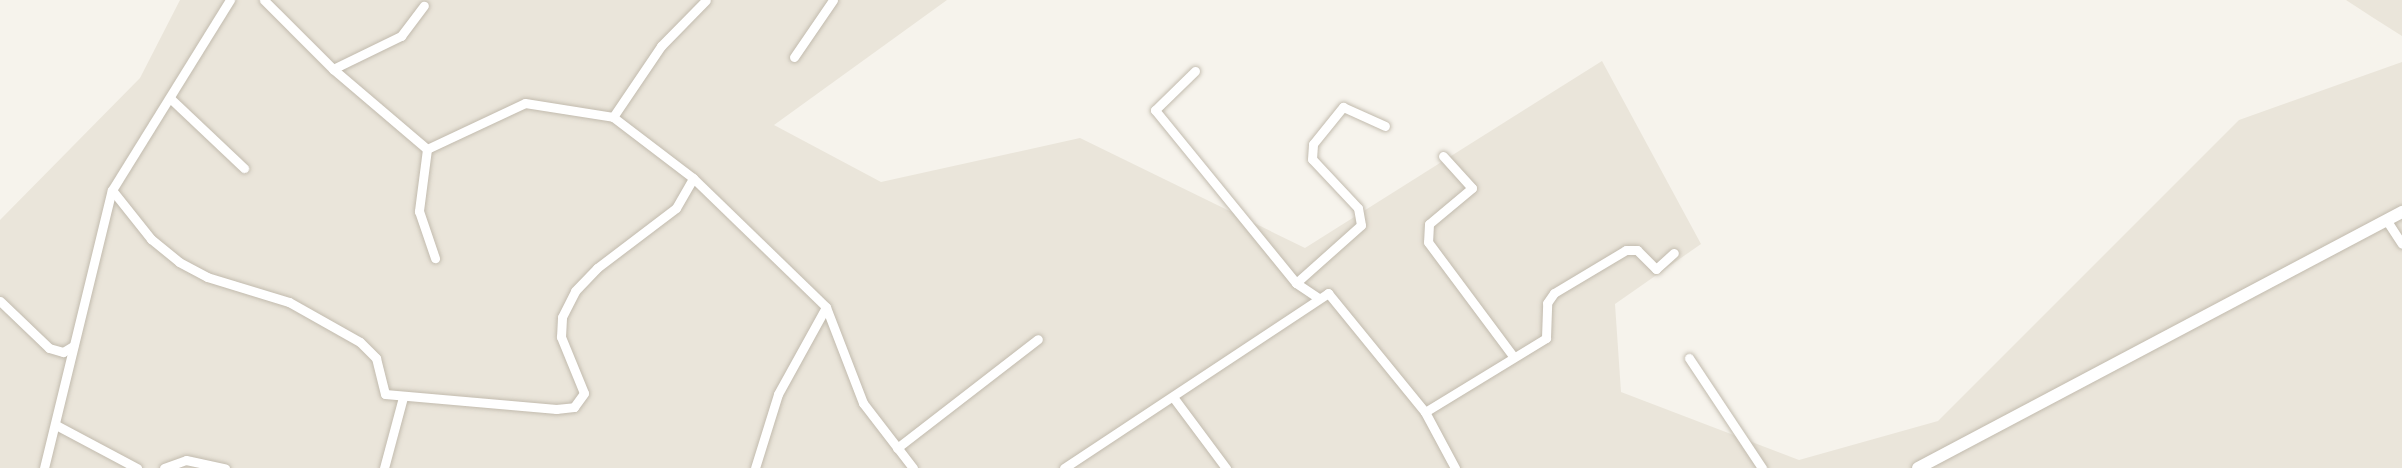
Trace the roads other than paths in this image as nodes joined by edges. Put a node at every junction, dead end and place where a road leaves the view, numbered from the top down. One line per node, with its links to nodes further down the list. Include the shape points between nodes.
1 (230, 0): 9 (street)
2 (264, 0): 7 (street)
3 (706, 0): 10 (street, via 656,52)
4 (835, 0): 6 (street)
5 (424, 6): 7 (street, via 401,36)
6 (794, 57)
7 (333, 69): 12 (street)
8 (1196, 71): 22 (street, via 1155,110)
9 (170, 98): 14 (street); 16 (street)
10 (613, 117): 12 (street, via 525,103); 15 (street)
11 (1385, 126): 22 (street, via 1343,107 1312,144 1312,159 1358,208 1361,225)
12 (427, 149): 21 (street, via 419,211)
13 (1443, 156): 28 (street, via 1472,188 1429,225 1428,242)
14 (244, 168)
15 (693, 178): 25 (street); 30 (street, via 676,208 590,274 568,303 561,338 584,393 578,405 556,409)
16 (112, 190): 27 (street); 30 (street, via 151,238 179,262 207,277 289,302 360,342 376,358 382,390)
17 (2402, 212): 18 (street)
18 (2387, 220): 19 (street); 46 (street)
19 (2402, 244)
20 (1674, 253): 28 (street, via 1654,269 1637,250 1626,250 1554,293 1547,303 1550,334)
21 (435, 258)
22 (1296, 283): 23 (street)
23 (1318, 298): 31 (street); 32 (street, via 1335,296)
24 (0, 301): 27 (street, via 49,348 63,352)
25 (826, 307): 34 (street, via 863,403); 40 (street, via 778,394)
26 (1038, 339): 34 (street)
27 (73, 346): 33 (street)
28 (1513, 356): 32 (street)
29 (1689, 358): 45 (street)
30 (403, 397): 39 (street)
31 (1173, 397): 42 (street); 43 (street)
32 (1425, 412): 44 (street)
33 (56, 425): 35 (street); 36 (street)
34 (897, 448): 41 (street)
35 (44, 468)
36 (137, 468)
37 (164, 468): 38 (street, via 186,460)
38 (225, 468)
39 (384, 468)
40 (754, 468)
41 (913, 468)
42 (1064, 468)
43 (1226, 468)
44 (1455, 468)
45 (1762, 468)
46 (1918, 468)

